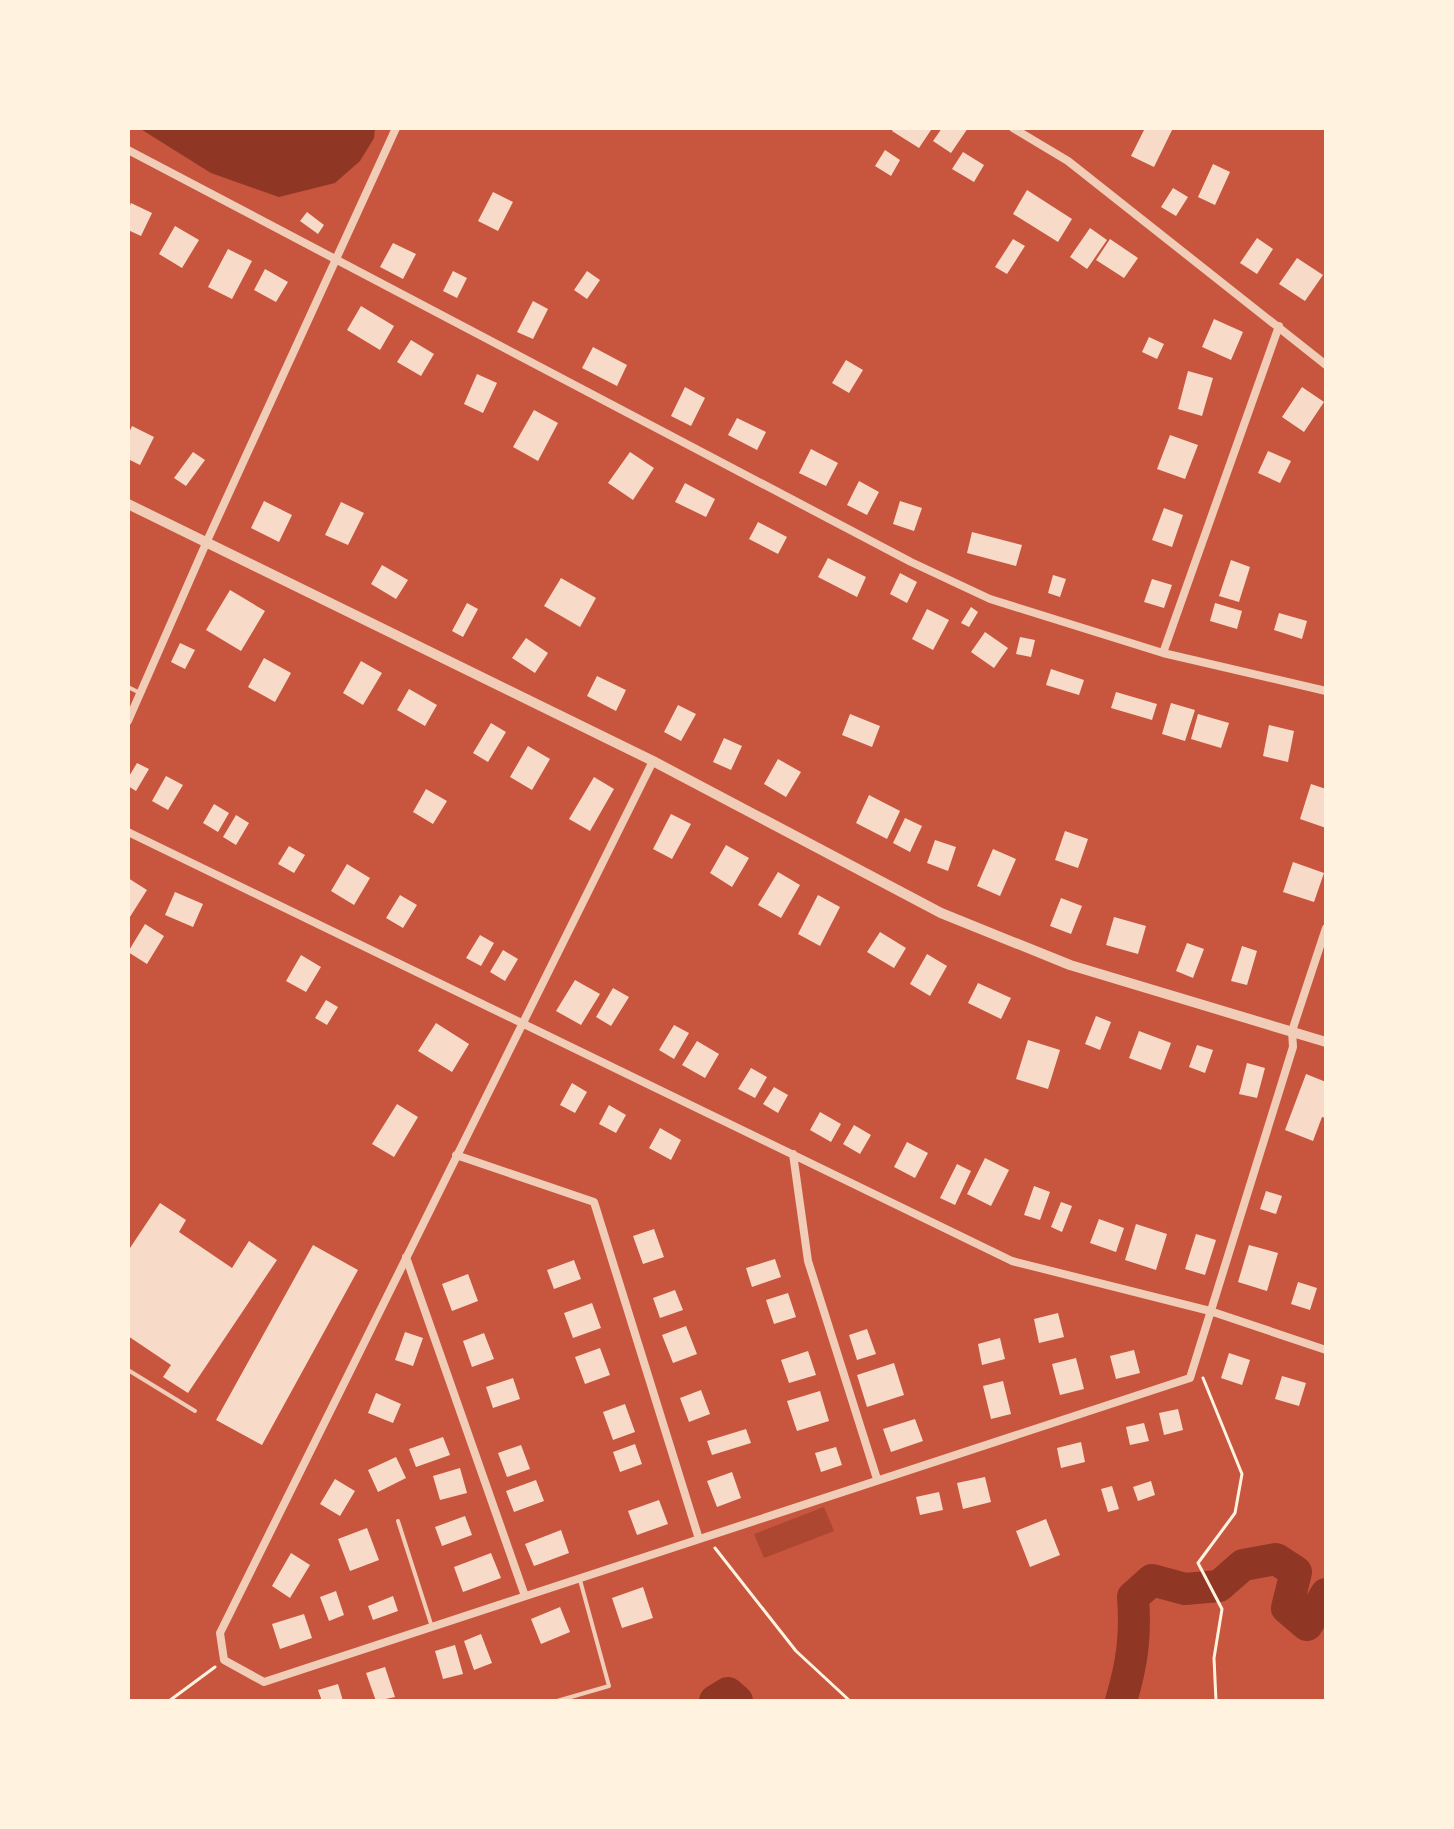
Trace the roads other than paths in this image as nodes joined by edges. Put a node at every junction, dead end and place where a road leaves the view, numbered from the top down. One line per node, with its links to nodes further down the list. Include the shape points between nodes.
1 (396, 128): 4 (street)
2 (1013, 128): 5 (street, via 1068,161)
3 (128, 150): 4 (street)
4 (337, 258): 8 (street); 9 (street, via 911,562 990,599)
5 (1279, 326): 6 (street); 9 (street)
6 (1326, 365)
7 (128, 504): 8 (street)
8 (207, 541): 12 (street); 14 (street)
9 (1163, 653): 11 (street)
10 (128, 687): 12 (lane)
11 (1326, 691)
12 (140, 693): 13 (street)
13 (128, 721)
14 (653, 761): 17 (street); 18 (street, via 941,913 1070,965)
15 (128, 832): 17 (street)
16 (1326, 928): 18 (street)
17 (522, 1021): 20 (street); 21 (street)
18 (1292, 1031): 19 (street); 23 (street, via 1293,1047)
19 (1326, 1042)
20 (793, 1154): 23 (street, via 1012,1261); 27 (street, via 808,1261)
21 (456, 1155): 22 (street); 29 (street, via 594,1202)
22 (406, 1257): 31 (street); 32 (street, via 220,1633 224,1660 264,1682)
23 (1210, 1311): 24 (street); 27 (street, via 1190,1378)
24 (1326, 1350)
25 (128, 1370): 26 (lane)
26 (195, 1411)
27 (877, 1479): 29 (street)
28 (398, 1521): 32 (lane)
29 (703, 1538): 30 (street)
30 (579, 1578): 31 (street); 33 (lane, via 609,1686)
31 (525, 1596): 32 (street)
32 (432, 1627)
33 (557, 1701)

